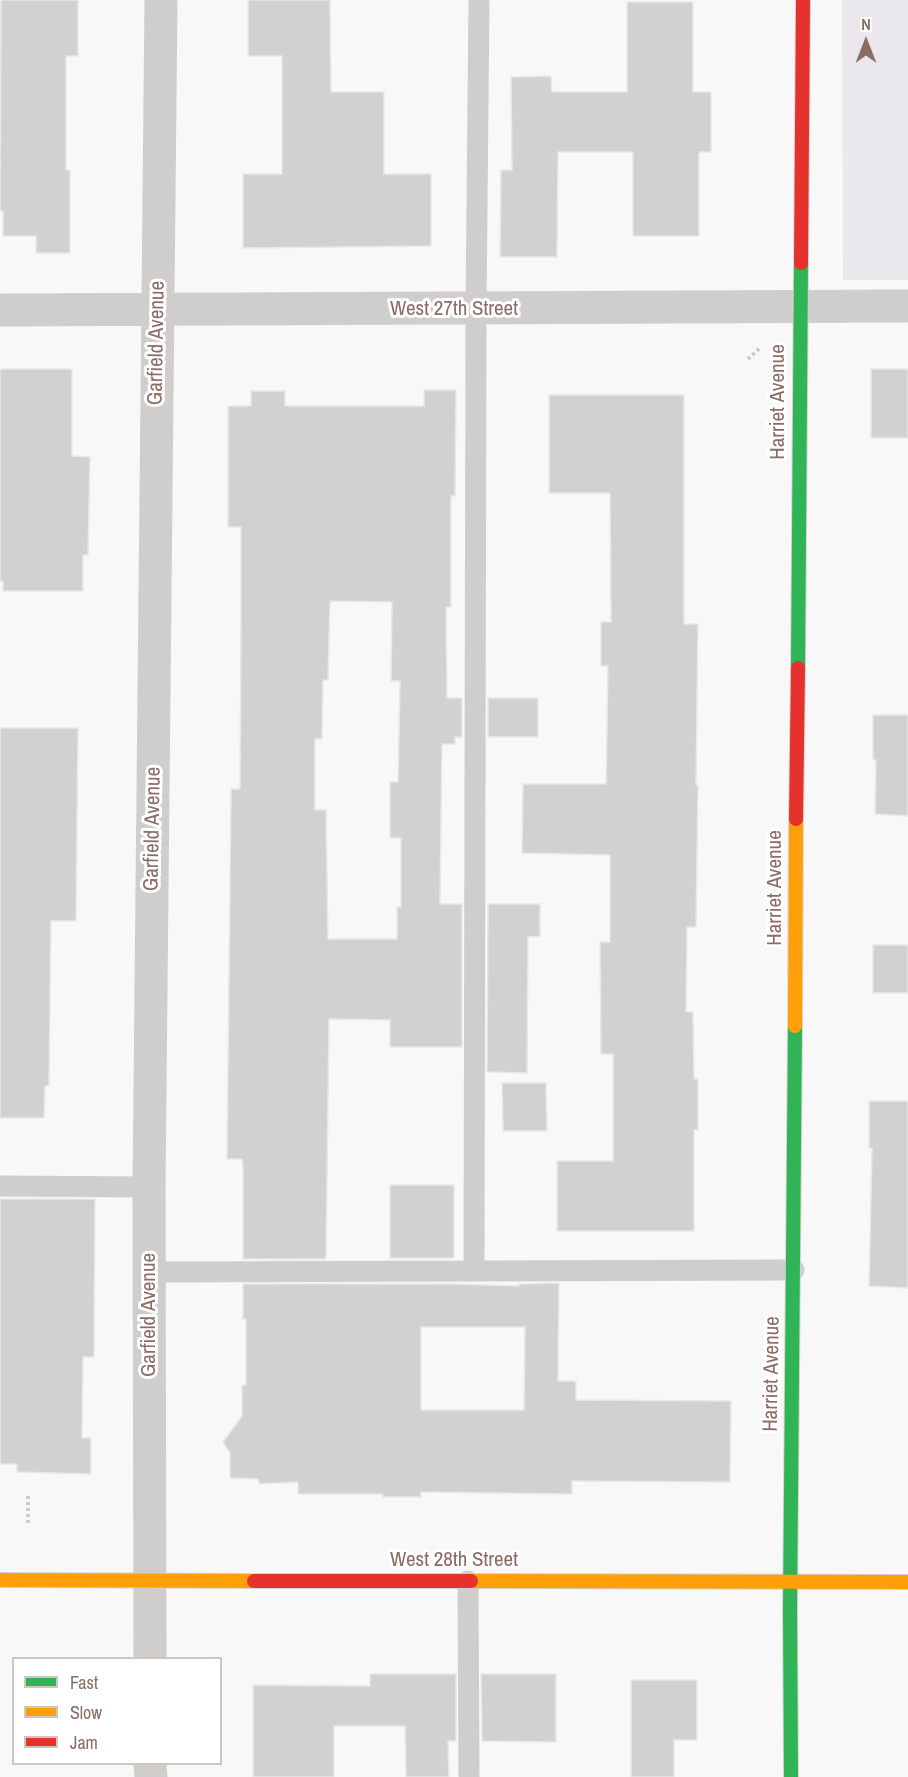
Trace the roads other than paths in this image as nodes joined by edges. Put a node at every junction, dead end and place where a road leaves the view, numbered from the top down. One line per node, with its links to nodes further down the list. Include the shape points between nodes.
1 (161, 0): 6 (street, Garfield Avenue)
2 (479, 0): 7 (lane)
3 (802, 0): 4 (street, Harriet Avenue)
4 (799, 306): 5 (street, West 27th Street); 7 (street, West 27th Street); 11 (street, Harriet Avenue)
5 (908, 306)
6 (158, 309): 7 (street, West 27th Street); 8 (street, West 27th Street); 10 (street, Garfield Avenue)
7 (476, 309): 12 (lane)
8 (0, 310)
9 (0, 1186): 10 (lane)
10 (149, 1187): 13 (street, Garfield Avenue)
11 (794, 1270): 12 (lane); 17 (street, Harriet Avenue)
12 (474, 1271): 13 (lane)
13 (149, 1272): 15 (street, Garfield Avenue)
14 (0, 1580): 15 (street, West 28th Street)
15 (150, 1580): 16 (street, West 28th Street); 19 (street, Garfield Avenue)
16 (468, 1581): 17 (street, West 28th Street); 20 (lane)
17 (791, 1582): 18 (street, West 28th Street); 21 (street, Harriet Avenue)
18 (908, 1582)
19 (150, 1657)
20 (469, 1777)
21 (791, 1777)

